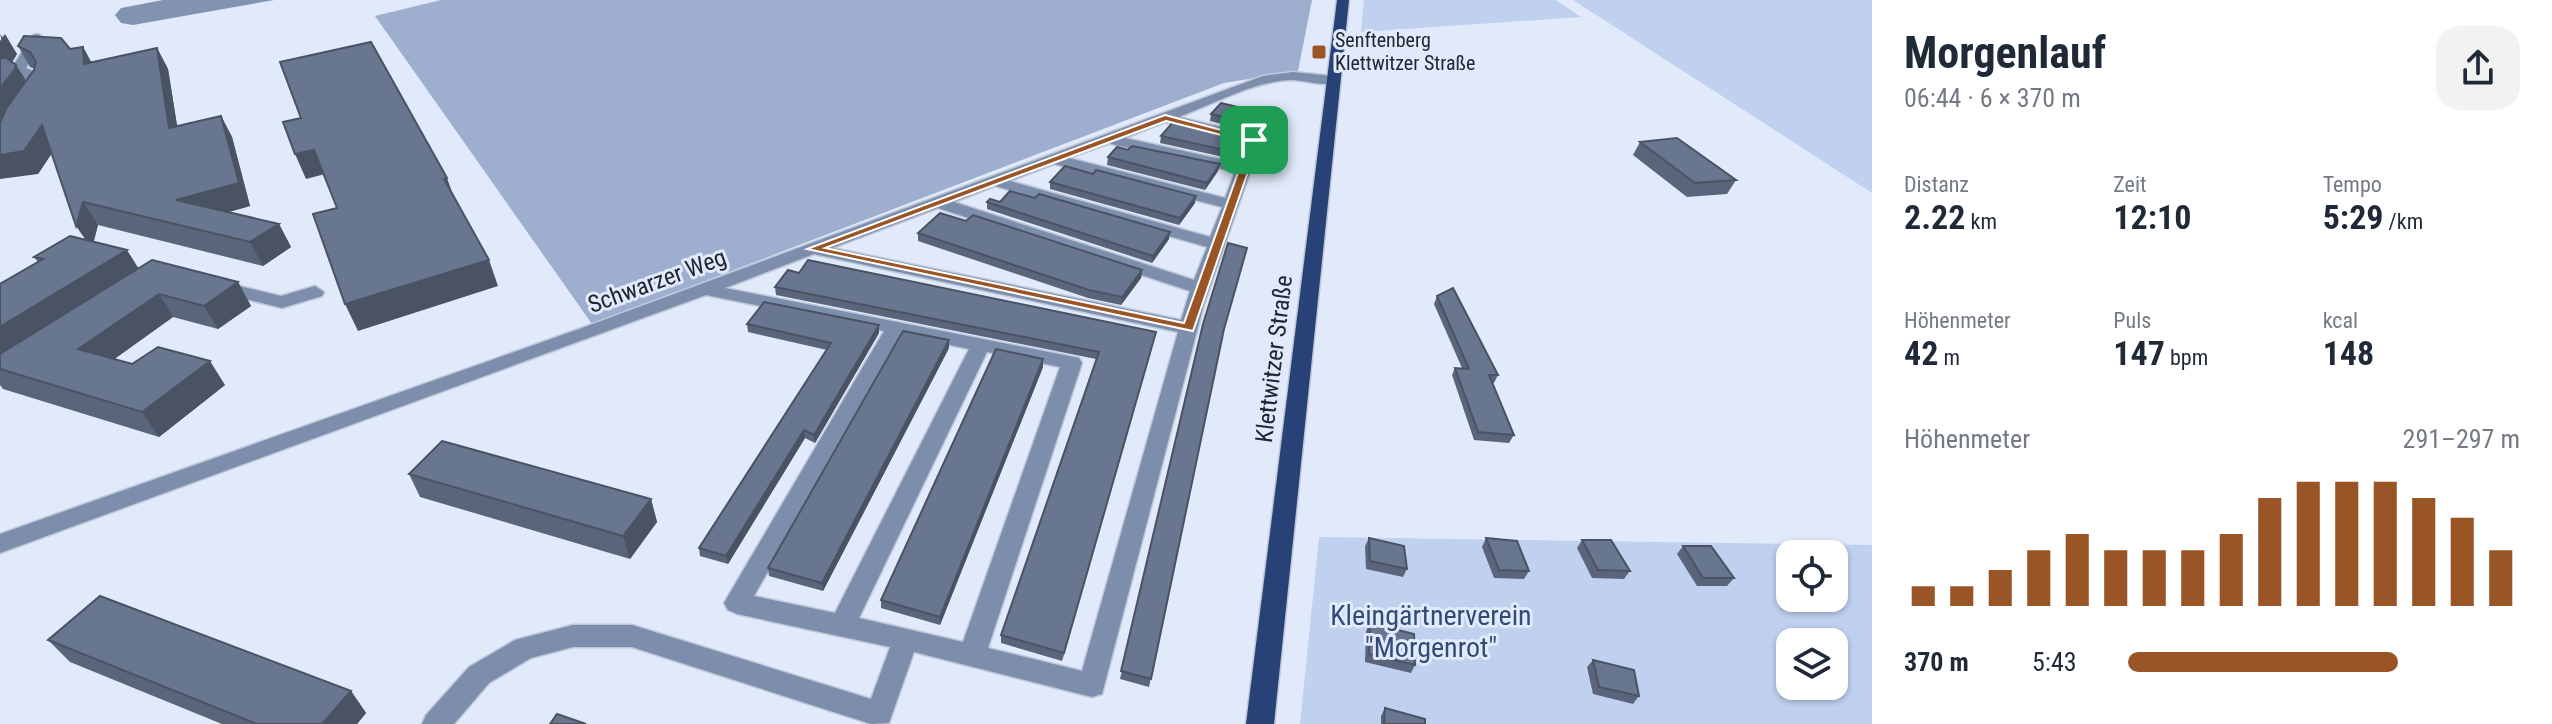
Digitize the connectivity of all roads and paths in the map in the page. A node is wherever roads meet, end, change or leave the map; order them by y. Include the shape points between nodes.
1 (1343, 0) edge
2 (38, 38) edge
3 (18, 69) junction
4 (0, 78) edge
5 (1333, 80) junction
6 (25, 106) edge
7 (1264, 112) dead end
8 (1165, 118) junction
9 (1110, 138) junction
10 (1254, 140) junction
11 (1053, 159) junction
12 (1243, 169) junction
13 (994, 181) junction
14 (938, 202) junction
15 (1231, 204) junction
16 (1216, 244) junction
17 (812, 249) junction
18 (207, 284) edge
19 (1200, 288) junction
20 (704, 289) junction
21 (315, 292) dead end
22 (896, 328) junction
23 (1189, 328) junction
24 (981, 345) junction
25 (0, 544) edge
26 (842, 626) junction
27 (906, 639) junction
28 (972, 655) junction
29 (436, 724) edge
30 (1260, 724) edge

1 - 5 main road, Klettwitzer Straße
2 - 3 street
3 - 4 street
3 - 6 street via 39,84
5 - 8 street, Schwarzer Weg via 1268,79
5 - 30 main road, Klettwitzer Straße
7 - 10 street
8 - 9 street, Schwarzer Weg
8 - 10 street
9 - 11 street, Schwarzer Weg
9 - 12 street
10 - 12 street
11 - 13 street, Schwarzer Weg
11 - 15 street
12 - 15 street
13 - 14 street, Schwarzer Weg
13 - 16 street
14 - 17 street, Schwarzer Weg
14 - 19 street
15 - 16 street
16 - 19 street
17 - 20 street, Schwarzer Weg
17 - 23 street
18 - 21 street via 282,302
19 - 23 street
20 - 22 street
20 - 25 street, Schwarzer Weg
22 - 24 street
22 - 26 street via 737,603
23 - 28 street via 1092,685
24 - 26 street
24 - 28 street via 1072,363
26 - 27 street
27 - 28 street
27 - 29 street via 879,714 632,636 573,636 524,648 479,675

